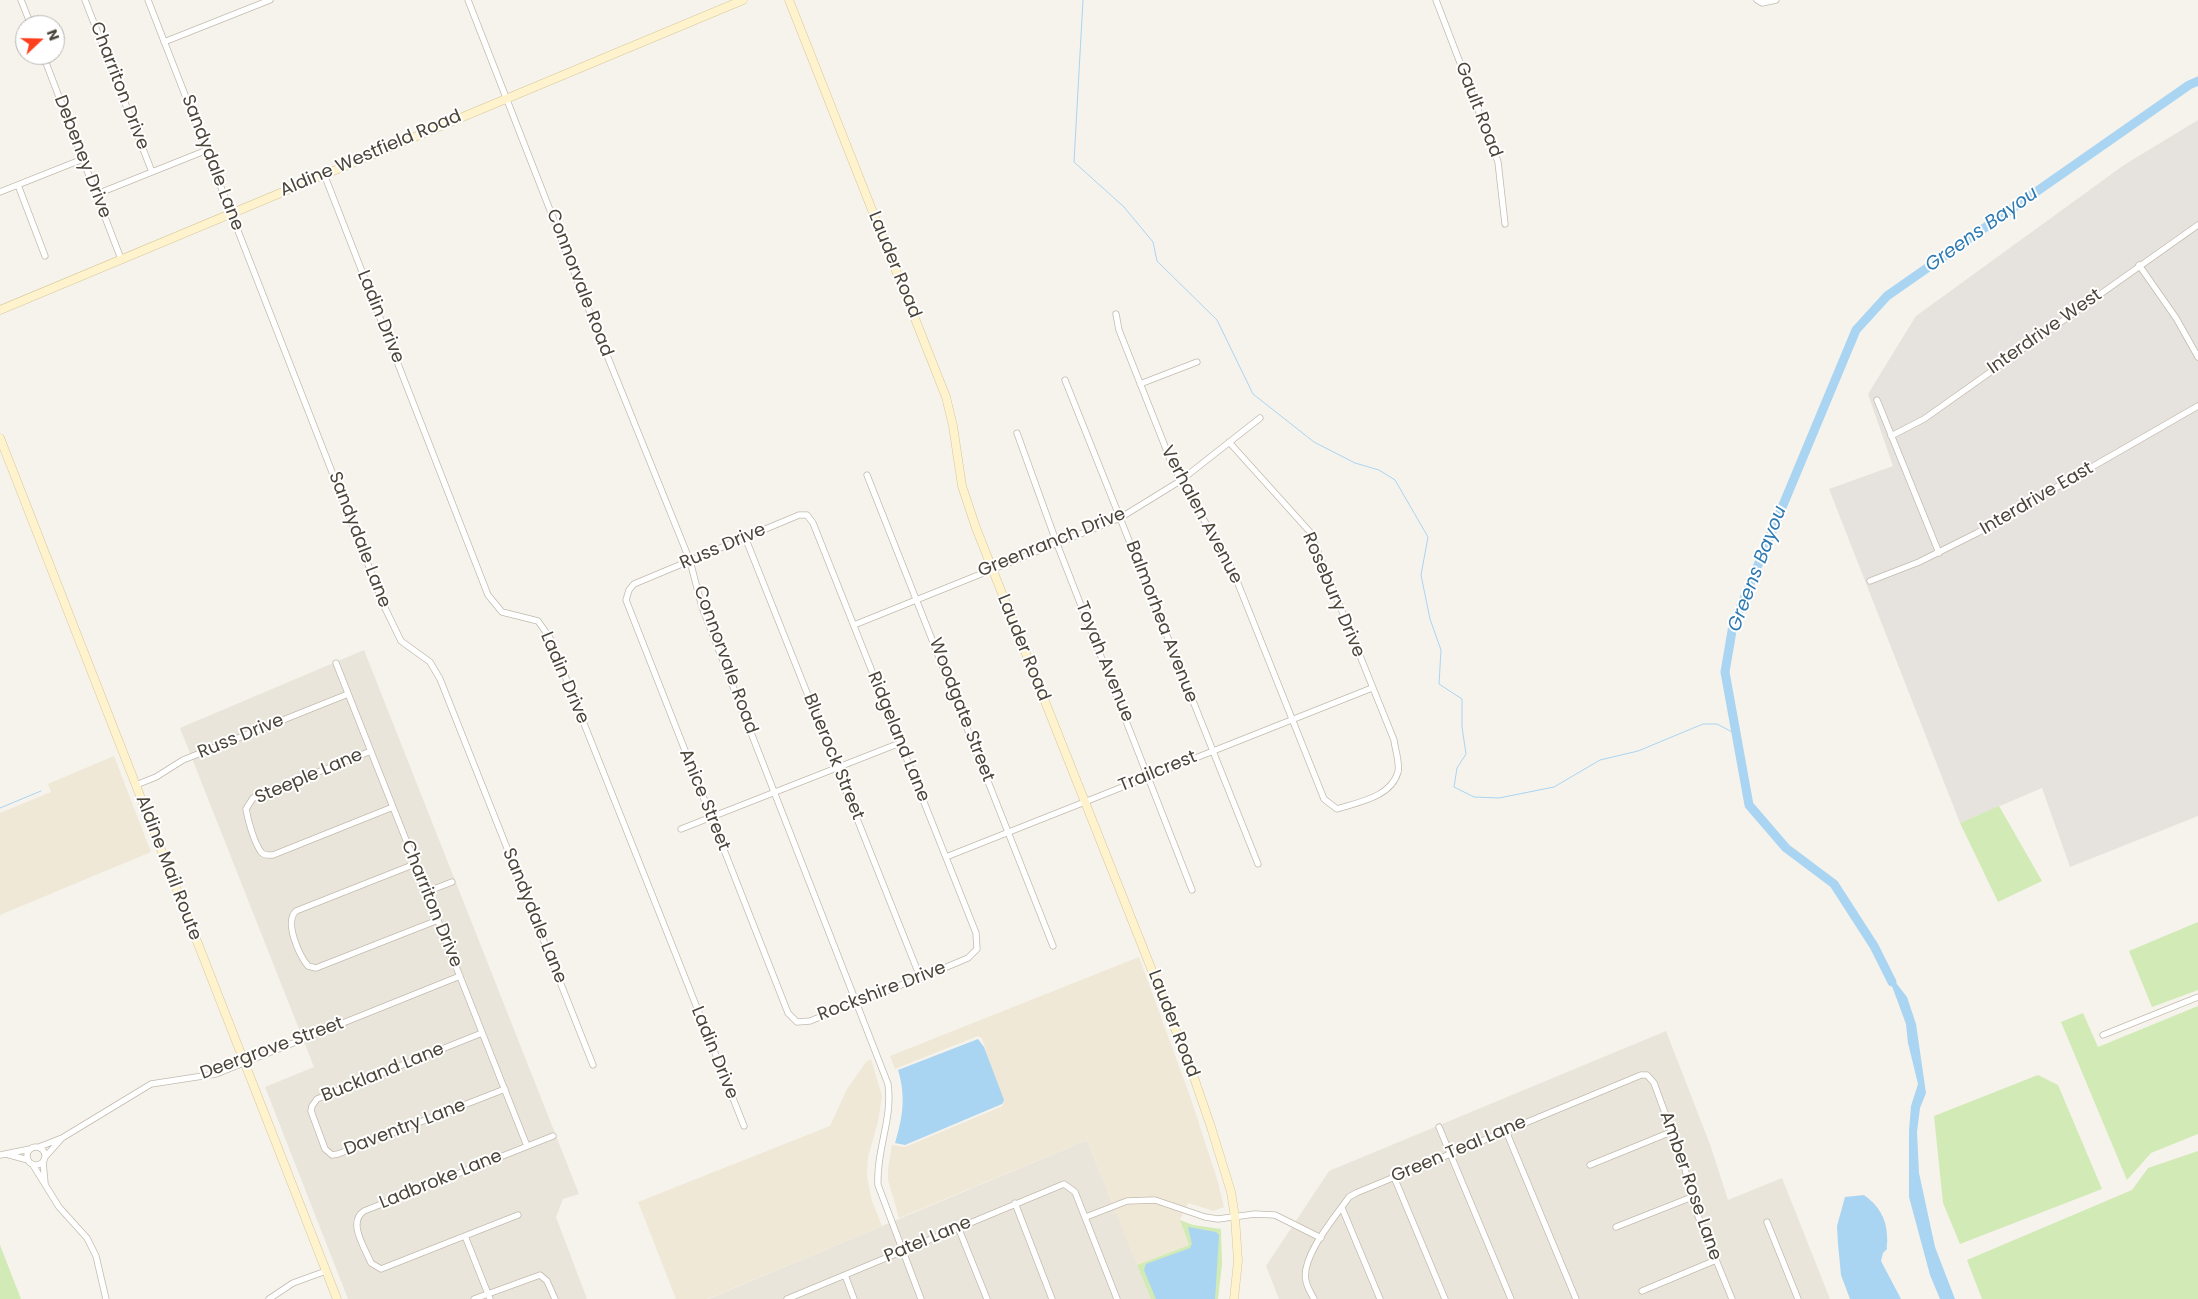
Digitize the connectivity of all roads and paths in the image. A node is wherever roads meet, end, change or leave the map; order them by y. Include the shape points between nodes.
1 (21, 0) edge
2 (85, 0) edge
3 (148, 0) edge
4 (270, 0) edge
5 (468, 0) edge
6 (743, 0) edge
7 (789, 0) edge
8 (1436, 0) edge
9 (1757, 0) edge
10 (1773, 1) edge
11 (27, 15) edge
12 (164, 42) junction
13 (47, 65) edge
14 (507, 97) junction
15 (207, 150) junction
16 (83, 159) junction
17 (152, 172) junction
18 (324, 174) junction
19 (18, 185) junction
20 (0, 192) edge
21 (97, 194) junction
22 (231, 213) junction
23 (1505, 224) dead end
24 (2198, 225) edge
25 (45, 256) dead end
26 (121, 259) junction
27 (2139, 265) junction
28 (0, 310) edge
29 (1116, 314) dead end
30 (2198, 357) edge
31 (1197, 362) dead end
32 (1065, 380) dead end
33 (1140, 384) junction
34 (1877, 400) dead end
35 (2198, 406) edge
36 (1260, 418) dead end
37 (1017, 433) dead end
38 (1892, 436) junction
39 (0, 438) edge
40 (1229, 442) junction
41 (867, 475) dead end
42 (1180, 481) junction
43 (807, 515) joint
44 (1120, 518) junction
45 (745, 537) junction
46 (1057, 544) junction
47 (1939, 553) junction
48 (690, 561) junction
49 (992, 568) junction
50 (1870, 580) dead end
51 (640, 582) joint
52 (917, 599) junction
53 (854, 625) junction
54 (336, 663) dead end
55 (1372, 688) junction
56 (348, 694) junction
57 (1291, 720) junction
58 (900, 743) junction
59 (371, 751) junction
60 (1211, 751) junction
61 (837, 767) junction
62 (1149, 775) junction
63 (136, 785) junction
64 (774, 792) junction
65 (1324, 799) joint
66 (1084, 801) junction
67 (393, 807) junction
68 (711, 818) junction
69 (681, 829) dead end
70 (1008, 832) junction
71 (946, 857) junction
72 (415, 864) junction
73 (1258, 864) dead end
74 (452, 882) dead end
75 (1192, 890) dead end
76 (426, 892) junction
77 (438, 920) junction
78 (1053, 946) dead end
79 (968, 958) joint
80 (460, 976) junction
81 (920, 977) junction
82 (2198, 997) edge
83 (857, 1002) junction
84 (795, 1020) joint
85 (482, 1033) junction
86 (2103, 1035) dead end
87 (244, 1062) junction
88 (593, 1065) dead end
89 (1647, 1075) joint
90 (505, 1089) junction
91 (744, 1126) dead end
92 (1439, 1127) dead end
93 (318, 1131) joint
94 (1506, 1131) junction
95 (1671, 1132) junction
96 (553, 1136) dead end
97 (62, 1138) junction
98 (527, 1146) junction
99 (38, 1147) junction
100 (30, 1149) junction
101 (1450, 1153) junction
102 (3, 1155) edge
103 (46, 1156) junction
104 (28, 1160) junction
105 (43, 1162) junction
106 (33, 1165) junction
107 (1590, 1165) dead end
108 (1394, 1177) junction
109 (45, 1183) junction
110 (1692, 1197) junction
111 (1015, 1204) junction
112 (1342, 1208) junction
113 (518, 1215) dead end
114 (1235, 1217) junction
115 (1086, 1218) junction
116 (1767, 1222) dead end
117 (958, 1227) junction
118 (1616, 1227) dead end
119 (465, 1236) junction
120 (1321, 1238) junction
121 (902, 1251) junction
122 (1716, 1260) junction
123 (326, 1271) junction
124 (844, 1275) junction
125 (1642, 1291) dead end
126 (489, 1296) edge
127 (106, 1299) edge
128 (269, 1299) edge
129 (337, 1299) edge
130 (474, 1299) edge
131 (555, 1299) edge
132 (788, 1299) edge
133 (854, 1299) edge
134 (921, 1299) edge
135 (987, 1299) edge
136 (1052, 1299) edge
137 (1117, 1299) edge
138 (1234, 1299) edge
139 (1314, 1299) edge
140 (1380, 1299) edge
141 (1445, 1299) edge
142 (1511, 1299) edge
143 (1576, 1299) edge
144 (1732, 1299) edge
145 (1798, 1299) edge

1 - 11 street
2 - 17 street, Charriton Drive
3 - 12 street, Sandydale Lane
4 - 12 street
5 - 14 street, Connorvale Road
6 - 14 main road, Aldine Westfield Road
7 - 49 main road, Lauder Road via 946,398 962,486
8 - 23 street, Gault Road via 1498,162
9 - 10 street via 1762,3
12 - 15 street, Sandydale Lane
13 - 16 street, Debeney Drive
14 - 18 main road, Aldine Westfield Road
14 - 48 street, Connorvale Road
15 - 17 street
15 - 22 street, Sandydale Lane
16 - 19 street
16 - 21 street, Debeney Drive
17 - 21 street
18 - 22 main road, Aldine Westfield Road
18 - 91 street, Ladin Drive via 488,595 502,612 538,621 550,638
19 - 20 street
19 - 25 street
21 - 26 street, Debeney Drive
22 - 26 main road, Aldine Westfield Road
22 - 88 street, Sandydale Lane via 386,608 401,642 430,662 440,678
24 - 27 street, Interdrive West
26 - 28 main road, Aldine Westfield Road
27 - 30 street via 2176,318
27 - 38 street, Interdrive West via 1924,419
29 - 33 street, Verhalen Avenue
31 - 33 street
32 - 44 street, Balmorhea Avenue
33 - 42 street, Verhalen Avenue
34 - 38 street
35 - 47 street, Interdrive East
36 - 40 street, Greenranch Drive
37 - 46 street, Toyah Avenue
38 - 47 street
39 - 63 main road, Aldine Mail Route
40 - 42 street, Greenranch Drive
40 - 55 street, Rosebury Drive via 1310,532
41 - 52 street, Woodgate Street
42 - 44 street, Greenranch Drive
42 - 57 street, Verhalen Avenue via 1233,571
43 - 45 street, Russ Drive via 799,515
43 - 53 street, Ridgeland Lane via 814,523
44 - 46 street, Greenranch Drive
44 - 60 street, Balmorhea Avenue
45 - 48 street, Russ Drive
45 - 61 street, Bluerock Street
46 - 49 street, Greenranch Drive
46 - 62 street, Toyah Avenue
47 - 50 street, Interdrive East
48 - 51 street, Russ Drive
48 - 64 street, Connorvale Road via 702,607
49 - 52 street, Greenranch Drive
49 - 66 main road, Lauder Road
51 - 68 street, Anice Street via 629,590 626,600
52 - 53 street, Greenranch Drive
52 - 70 street, Woodgate Street
53 - 58 street, Ridgeland Lane
54 - 56 street, Charriton Drive
55 - 57 street, Trailcrest
55 - 65 street, Rosebury Drive via 1394,740 1398,771 1388,789 1373,797 1337,809
56 - 59 street, Charriton Drive
56 - 63 street, Russ Drive via 183,760
57 - 60 street, Trailcrest
57 - 65 street, Verhalen Avenue
58 - 61 street
58 - 71 street, Ridgeland Lane
59 - 67 street, Charriton Drive
59 - 67 street, Steeple Lane via 253,798 246,809 261,852 273,855
60 - 62 street, Trailcrest
60 - 73 street, Balmorhea Avenue
61 - 64 street
61 - 81 street, Bluerock Street
62 - 66 street, Trailcrest
62 - 75 street, Toyah Avenue
63 - 87 main road, Aldine Mail Route
64 - 68 street
64 - 83 street, Connorvale Road
66 - 70 street, Trailcrest
66 - 114 main road, Lauder Road via 1190,1066 1225,1171
67 - 72 street, Charriton Drive
68 - 69 street
68 - 84 street, Anice Street via 788,1013
70 - 71 street, Trailcrest
70 - 78 street, Woodgate Street
71 - 79 street, Ridgeland Lane via 976,933 977,949
72 - 76 street, Charriton Drive
72 - 77 street via 296,911 290,923 298,946 308,966 316,968
74 - 76 street
76 - 77 street, Charriton Drive
77 - 80 street, Charriton Drive
79 - 81 street, Rockshire Drive
80 - 85 street, Charriton Drive
80 - 87 street, Deergrove Street
81 - 83 street, Rockshire Drive
82 - 86 street
83 - 84 street, Rockshire Drive via 810,1021
83 - 121 street, Connorvale Road via 888,1084 889,1117 877,1168 878,1185
85 - 90 street, Charriton Drive
85 - 93 street, Buckland Lane via 317,1100 311,1111
87 - 97 street, Deergrove Street via 216,1074 152,1084
87 - 123 main road, Aldine Mail Route
89 - 94 street, Green Teal Lane via 1636,1076
89 - 95 street, Amber Rose Lane via 1654,1083
90 - 93 street, Daventry Lane via 338,1154 327,1152
90 - 98 street, Charriton Drive
92 - 101 street
94 - 101 street, Green Teal Lane
94 - 143 street
95 - 107 street
95 - 110 street, Amber Rose Lane
96 - 98 street, Ladbroke Lane
97 - 99 street, Deergrove Street
97 - 103 street, Deergrove Street
98 - 119 street, Ladbroke Lane via 364,1211 356,1220 371,1263 381,1269
99 - 100 street
99 - 103 street
100 - 102 street
100 - 104 street
101 - 108 street, Green Teal Lane
101 - 142 street
102 - 104 street
103 - 105 street
104 - 106 street
105 - 106 street
105 - 109 street
106 - 109 street
108 - 112 street, Green Teal Lane via 1356,1193
108 - 141 street
109 - 127 street via 59,1207 87,1238 96,1256
110 - 118 street
110 - 122 street, Amber Rose Lane
111 - 115 street, Patel Lane via 1060,1184 1075,1192
111 - 117 street, Patel Lane
111 - 136 street
112 - 120 street, Green Teal Lane
112 - 140 street
113 - 119 street
114 - 115 street via 1205,1217 1170,1203 1146,1199 1127,1201
114 - 120 street via 1275,1215
114 - 138 main road, Lauder Road via 1238,1260
115 - 137 street
116 - 145 street
117 - 121 street, Patel Lane
117 - 135 street
119 - 126 street
120 - 139 street, Green Teal Lane via 1306,1268 1306,1281
121 - 124 street, Patel Lane
121 - 134 street, Connorvale Road
122 - 125 street
122 - 144 street, Amber Rose Lane
123 - 128 street via 293,1282
123 - 129 main road, Aldine Mail Route
124 - 132 street, Patel Lane
124 - 133 street
126 - 130 street
126 - 131 street via 535,1275 543,1277

